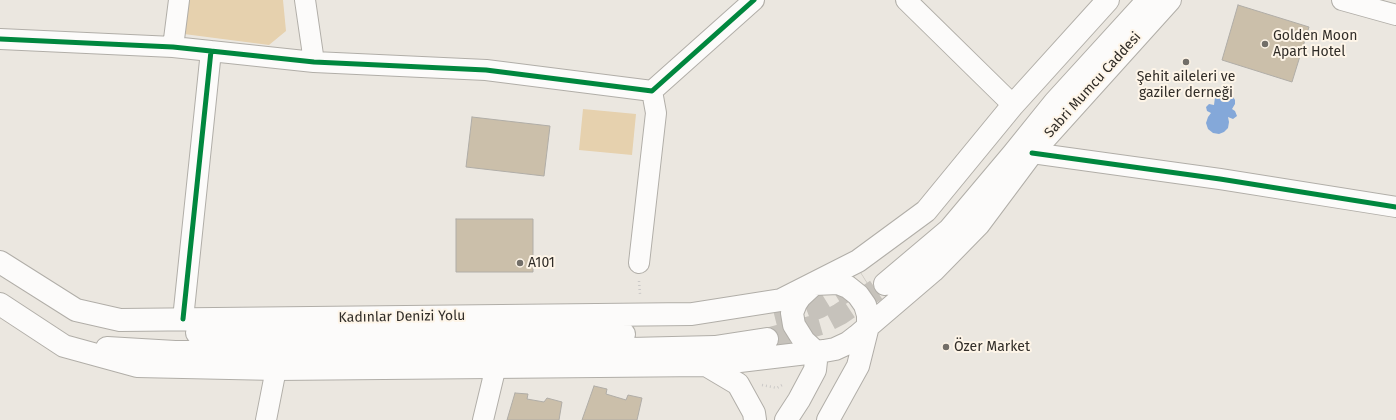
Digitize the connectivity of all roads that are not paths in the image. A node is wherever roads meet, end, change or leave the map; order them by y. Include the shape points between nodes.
1 (179, 0) edge
2 (306, 0) edge
3 (754, 0) edge
4 (906, 0) edge
5 (1108, 0) edge
6 (1131, 0) edge
7 (1148, 0) edge
8 (1170, 0) edge
9 (1342, 0) edge
10 (1396, 15) edge
11 (0, 39) edge
12 (173, 47) junction
13 (211, 51) junction
14 (314, 62) junction
15 (652, 91) junction
16 (1013, 105) junction
17 (1032, 153) junction
18 (1396, 206) edge
19 (0, 262) edge
20 (638, 263) dead end
21 (814, 284) junction
22 (0, 304) edge
23 (76, 310) junction
24 (183, 319) junction
25 (868, 326) junction
26 (64, 346) junction
27 (816, 352) junction
28 (706, 365) junction
29 (496, 366) junction
30 (276, 369) junction
31 (266, 420) edge
32 (483, 420) edge
33 (755, 420) edge
34 (786, 420) edge
35 (828, 420) edge

1 - 12 street
2 - 14 street
3 - 15 street
4 - 16 street
5 - 16 main road
6 - 7 main road via 1015,128 956,202 880,278 948,230 1055,102
8 - 17 main road, Sabri Mumcu Caddesi
9 - 10 street
11 - 12 street
12 - 13 street
13 - 14 street
13 - 24 street
14 - 15 street via 486,70
15 - 20 street via 656,113
16 - 21 main road via 926,211 858,261
17 - 18 street
17 - 25 main road, Sabri Mumcu Caddesi via 979,224 933,271
19 - 23 main road, Kadınlar Denizi Yolu
21 - 24 main road, Kadınlar Denizi Yolu via 781,300 692,314
21 - 25 main road via 838,283 848,286 865,305
21 - 27 main road via 800,297 792,313 798,333
22 - 26 main road
23 - 24 main road, Kadınlar Denizi Yolu via 120,320
23 - 26 main road via 120,329 231,334 507,331 681,335 764,332 715,347 175,352
25 - 27 main road, Sabri Mumcu Caddesi via 848,343 835,349
25 - 35 main road via 858,366
26 - 30 main road via 137,366
27 - 28 main road
27 - 34 main road via 815,370
28 - 29 main road
28 - 33 main road via 738,384
29 - 30 main road
29 - 32 street
30 - 31 street

